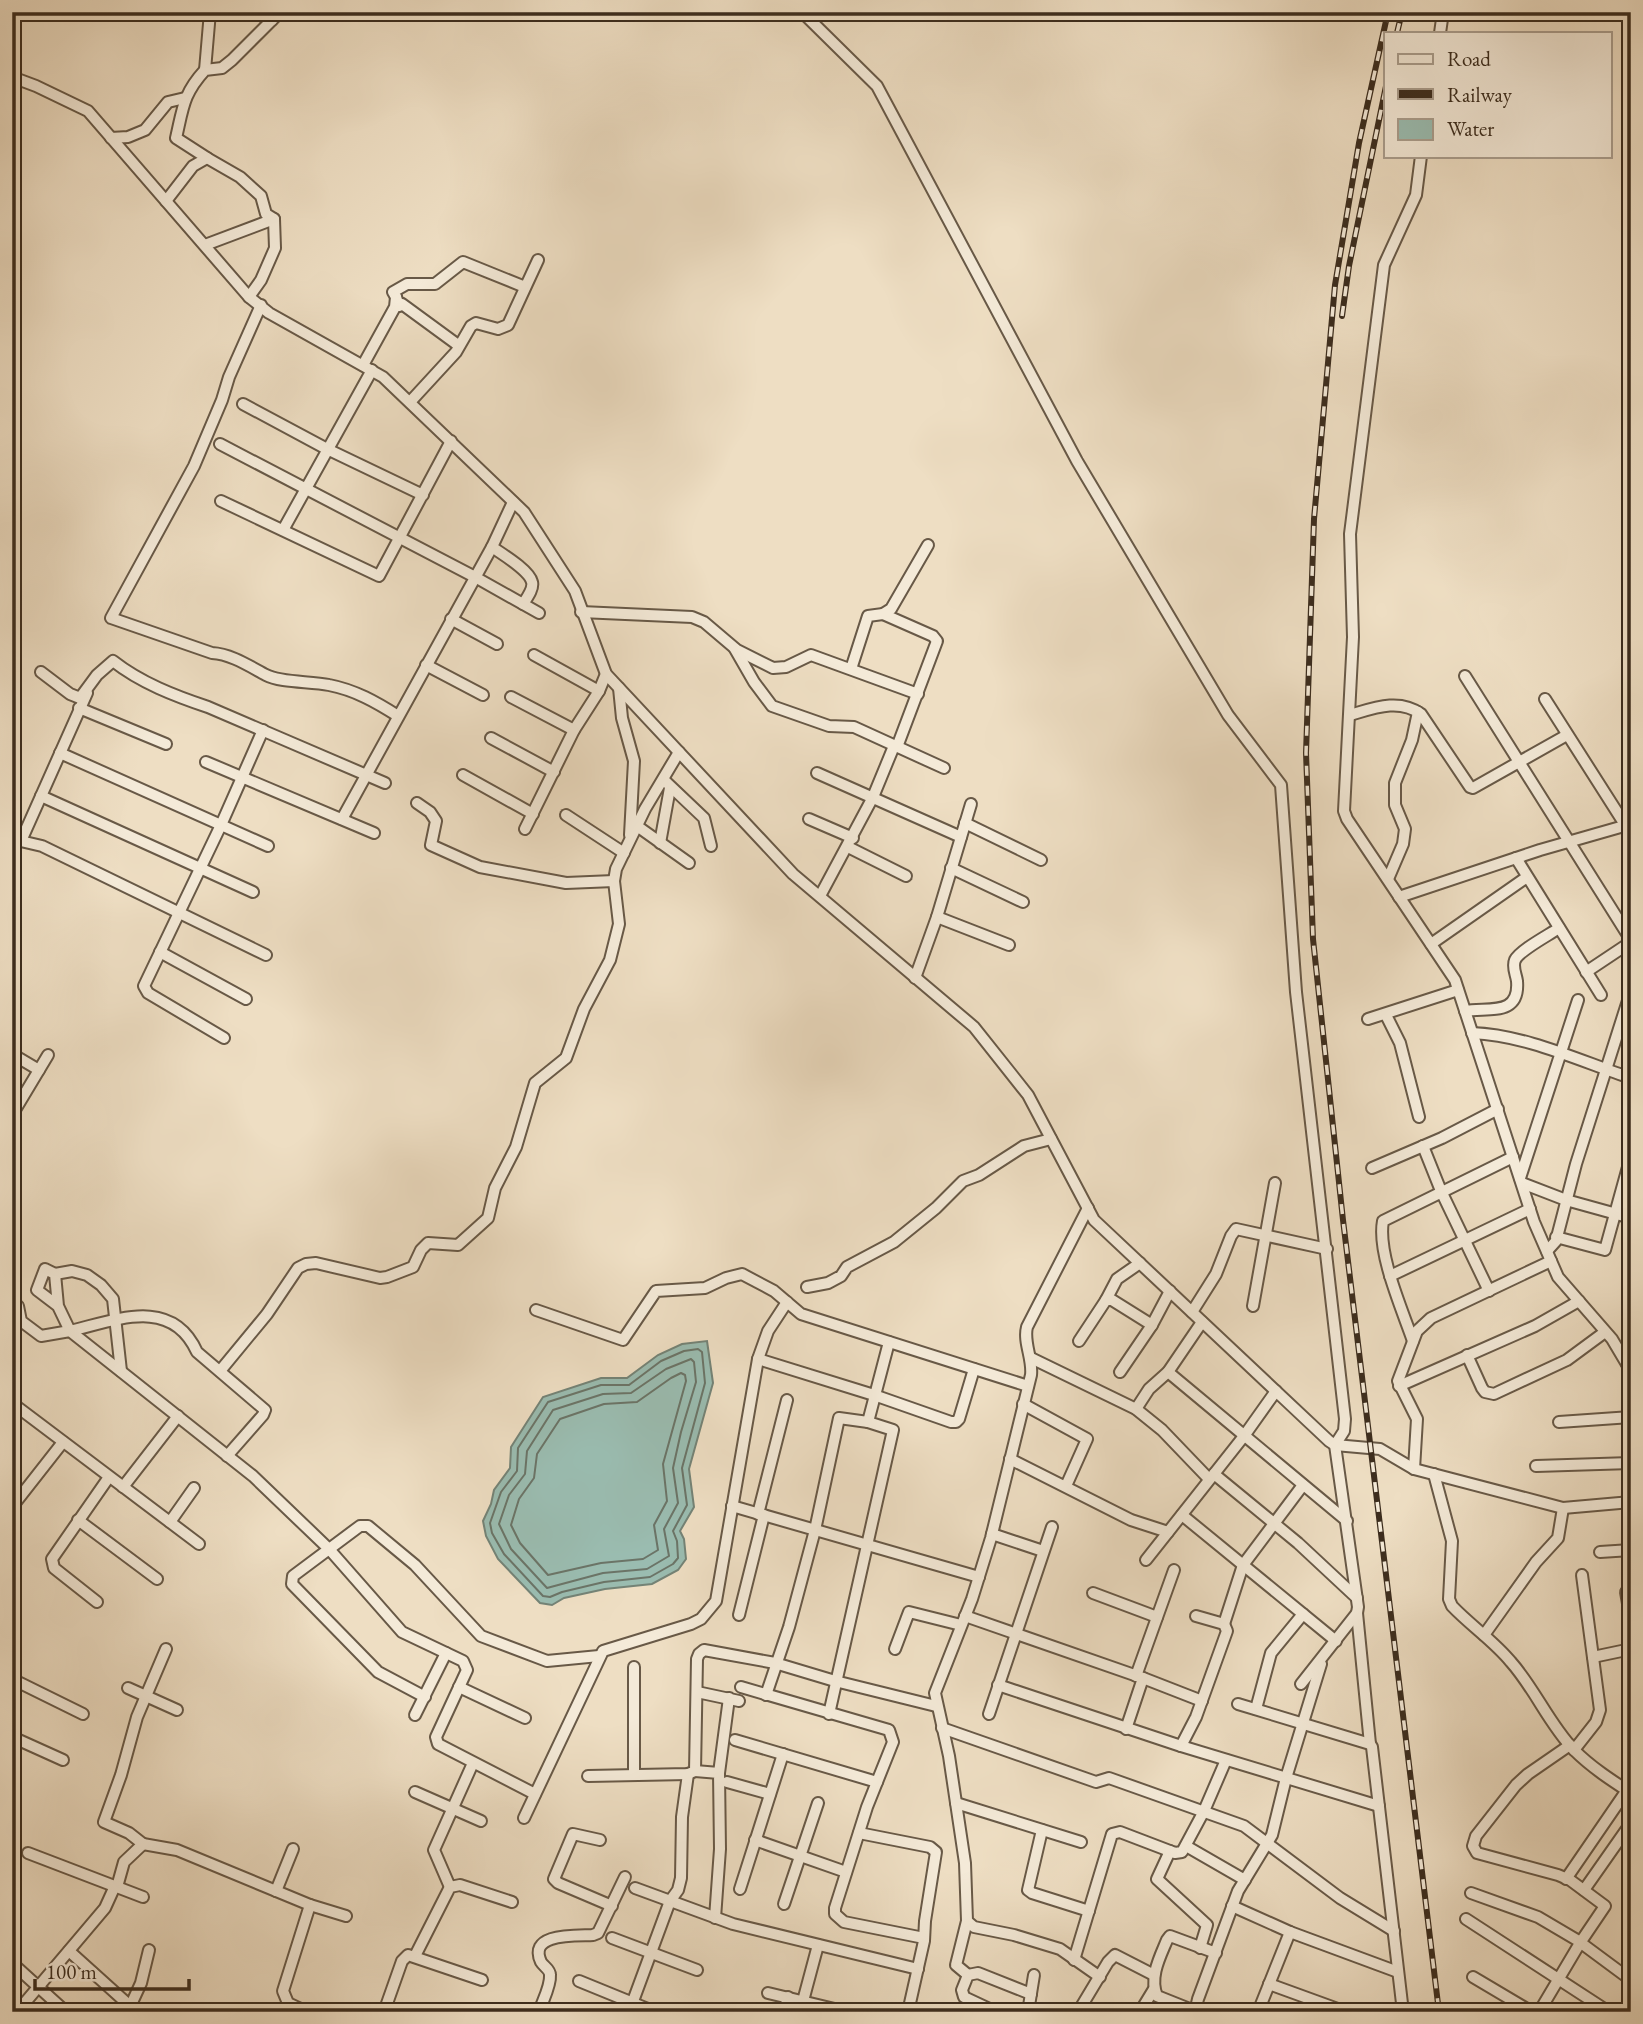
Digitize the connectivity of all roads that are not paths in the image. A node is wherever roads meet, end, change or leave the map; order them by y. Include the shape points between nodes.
1 (210, 12) edge
2 (253, 12) edge
3 (802, 12) edge
4 (1443, 12) edge
5 (276, 16) edge
6 (1440, 32) edge
7 (205, 70) junction
8 (12, 77) edge
9 (185, 98) junction
10 (111, 138) junction
11 (207, 158) junction
12 (1421, 158) edge
13 (166, 201) junction
14 (274, 219) junction
15 (205, 245) junction
16 (538, 260) dead end
17 (524, 287) junction
18 (248, 297) junction
19 (396, 297) junction
20 (261, 305) junction
21 (458, 345) junction
22 (367, 368) junction
23 (410, 402) junction
24 (243, 404) dead end
25 (451, 441) junction
26 (220, 444) dead end
27 (327, 449) junction
28 (306, 489) junction
29 (423, 495) junction
30 (221, 501) dead end
31 (513, 502) junction
32 (283, 530) junction
33 (399, 538) junction
34 (928, 545) dead end
35 (492, 547) junction
36 (475, 577) junction
37 (523, 604) junction
38 (581, 612) junction
39 (538, 613) dead end
40 (883, 614) junction
41 (452, 619) junction
42 (497, 644) dead end
43 (734, 648) junction
44 (534, 655) dead end
45 (426, 665) junction
46 (851, 669) junction
47 (41, 672) dead end
48 (606, 674) junction
49 (97, 675) junction
50 (1465, 676) dead end
51 (619, 688) junction
52 (599, 691) junction
53 (918, 694) junction
54 (483, 695) dead end
55 (510, 697) dead end
56 (1545, 699) dead end
57 (79, 708) junction
58 (1418, 712) junction
59 (1350, 715) junction
60 (398, 716) junction
61 (263, 730) junction
62 (574, 730) junction
63 (1567, 735) junction
64 (491, 738) dead end
65 (166, 744) dead end
66 (896, 746) junction
67 (679, 752) junction
68 (60, 753) junction
69 (206, 762) dead end
70 (1520, 763) junction
71 (944, 768) dead end
72 (554, 772) junction
73 (817, 773) dead end
74 (365, 775) junction
75 (463, 775) dead end
76 (241, 778) junction
77 (385, 783) dead end
78 (667, 784) junction
79 (41, 796) junction
80 (873, 797) junction
81 (417, 803) dead end
82 (971, 804) dead end
83 (533, 814) junction
84 (566, 815) dead end
85 (342, 819) junction
86 (809, 819) dead end
87 (965, 823) junction
88 (221, 825) junction
89 (637, 826) junction
90 (1629, 828) edge
91 (525, 829) dead end
92 (374, 833) dead end
93 (961, 837) junction
94 (17, 840) edge
95 (629, 841) junction
96 (850, 842) junction
97 (660, 843) junction
98 (1571, 843) junction
99 (268, 846) dead end
100 (711, 846) dead end
101 (624, 853) junction
102 (1516, 858) junction
103 (1041, 860) dead end
104 (689, 863) dead end
105 (200, 868) junction
106 (951, 868) junction
107 (906, 876) dead end
108 (1527, 877) junction
109 (1388, 880) junction
110 (614, 881) junction
111 (253, 892) dead end
112 (820, 896) junction
113 (1399, 897) junction
114 (1023, 902) dead end
115 (179, 913) junction
116 (937, 916) junction
117 (1559, 928) junction
118 (1631, 941) edge
119 (1431, 944) junction
120 (1009, 945) dead end
121 (160, 951) junction
122 (266, 955) dead end
123 (1586, 972) junction
124 (915, 978) junction
125 (1458, 989) junction
126 (1631, 991) edge
127 (1601, 995) dead end
128 (246, 999) dead end
129 (1578, 1000) dead end
130 (1465, 1011) junction
131 (1386, 1015) junction
132 (1368, 1019) dead end
133 (1472, 1032) junction
134 (223, 1038) dead end
135 (12, 1054) edge
136 (1560, 1054) junction
137 (48, 1055) dead end
138 (39, 1070) junction
139 (1605, 1070) junction
140 (1631, 1078) edge
141 (1498, 1109) junction
142 (12, 1115) edge
143 (1419, 1117) dead end
144 (1051, 1139) junction
145 (1423, 1146) junction
146 (1631, 1156) edge
147 (1513, 1157) junction
148 (1372, 1168) dead end
149 (1521, 1181) junction
150 (1275, 1184) dead end
151 (1441, 1191) junction
152 (1566, 1200) junction
153 (1088, 1208) junction
154 (1530, 1209) junction
155 (1615, 1213) junction
156 (1631, 1218) edge
157 (1267, 1237) junction
158 (1556, 1237) junction
159 (1465, 1240) junction
160 (1326, 1249) junction
161 (1549, 1256) junction
162 (1140, 1263) junction
163 (55, 1274) junction
164 (1390, 1276) junction
165 (807, 1287) dead end
166 (1170, 1291) junction
167 (1489, 1291) junction
168 (1105, 1300) junction
169 (1579, 1301) junction
170 (12, 1302) edge
171 (787, 1302) junction
172 (58, 1306) junction
173 (1252, 1306) dead end
174 (537, 1310) dead end
175 (1192, 1312) junction
176 (115, 1321) junction
177 (1202, 1322) junction
178 (1152, 1325) junction
179 (70, 1331) junction
180 (1605, 1332) junction
181 (1079, 1341) dead end
182 (1413, 1341) junction
183 (890, 1342) junction
184 (1631, 1347) edge
185 (1467, 1355) junction
186 (1031, 1358) junction
187 (758, 1359) junction
188 (1629, 1367) edge
189 (974, 1369) junction
190 (121, 1371) junction
191 (220, 1371) junction
192 (1120, 1372) dead end
193 (1168, 1372) junction
194 (1028, 1386) junction
195 (1399, 1386) junction
196 (1276, 1391) junction
197 (874, 1395) junction
198 (788, 1400) dead end
199 (12, 1403) edge
200 (1023, 1404) junction
201 (1136, 1409) junction
202 (178, 1416) junction
203 (1631, 1417) edge
204 (868, 1422) junction
205 (1559, 1422) dead end
206 (1244, 1436) junction
207 (63, 1441) junction
208 (1335, 1445) junction
209 (227, 1456) junction
210 (1010, 1459) junction
211 (1631, 1463) edge
212 (1536, 1466) dead end
213 (1414, 1469) junction
214 (1434, 1474) junction
215 (109, 1477) junction
216 (1212, 1477) junction
217 (1303, 1485) junction
218 (1066, 1486) junction
219 (123, 1487) junction
220 (194, 1489) dead end
221 (1631, 1502) edge
222 (732, 1506) junction
223 (12, 1507) edge
224 (1563, 1508) junction
225 (761, 1514) junction
226 (1182, 1515) junction
227 (78, 1520) junction
228 (1347, 1521) junction
229 (170, 1522) junction
230 (1275, 1524) junction
231 (1052, 1527) dead end
232 (815, 1530) junction
233 (1168, 1532) junction
234 (992, 1534) junction
235 (199, 1544) dead end
236 (866, 1544) junction
237 (329, 1549) junction
238 (1631, 1550) edge
239 (1043, 1551) junction
240 (1600, 1552) dead end
241 (1146, 1560) dead end
242 (1243, 1564) junction
243 (1174, 1570) dead end
244 (1582, 1575) dead end
245 (979, 1577) junction
246 (157, 1579) dead end
247 (1626, 1592) dead end
248 (1093, 1593) dead end
249 (1357, 1598) junction
250 (97, 1602) dead end
251 (1357, 1613) junction
252 (1303, 1614) junction
253 (739, 1615) dead end
254 (1196, 1616) dead end
255 (1157, 1617) junction
256 (963, 1621) junction
257 (1631, 1621) edge
258 (1224, 1624) junction
259 (1015, 1632) junction
260 (1484, 1635) junction
261 (1336, 1641) junction
262 (166, 1648) dead end
263 (895, 1649) dead end
264 (1631, 1649) edge
265 (446, 1653) junction
266 (599, 1656) junction
267 (1323, 1657) junction
268 (1593, 1657) junction
269 (775, 1663) junction
270 (634, 1667) dead end
271 (1140, 1677) junction
272 (12, 1679) edge
273 (835, 1681) junction
274 (1301, 1684) dead end
275 (998, 1685) junction
276 (459, 1687) junction
277 (741, 1687) dead end
278 (128, 1688) dead end
279 (697, 1692) junction
280 (145, 1695) junction
281 (766, 1695) junction
282 (425, 1696) junction
283 (1202, 1701) junction
284 (1238, 1704) dead end
285 (936, 1706) junction
286 (1256, 1709) junction
287 (177, 1710) dead end
288 (83, 1714) dead end
289 (829, 1714) junction
290 (989, 1714) dead end
291 (415, 1715) dead end
292 (525, 1718) dead end
293 (1303, 1723) junction
294 (942, 1728) junction
295 (1126, 1729) junction
296 (13, 1739) edge
297 (734, 1740) dead end
298 (1370, 1744) junction
299 (1181, 1746) junction
300 (1572, 1748) junction
301 (783, 1754) junction
302 (63, 1760) dead end
303 (1226, 1760) junction
304 (473, 1763) junction
305 (691, 1773) junction
306 (634, 1775) junction
307 (588, 1776) dead end
308 (723, 1778) junction
309 (1286, 1778) junction
310 (877, 1782) junction
311 (1629, 1791) edge
312 (415, 1792) dead end
313 (535, 1794) junction
314 (770, 1794) junction
315 (956, 1803) junction
316 (818, 1804) dead end
317 (1380, 1806) junction
318 (453, 1809) junction
319 (1204, 1811) junction
320 (524, 1818) dead end
321 (481, 1821) dead end
322 (1631, 1823) edge
323 (1042, 1830) junction
324 (859, 1833) junction
325 (600, 1840) dead end
326 (755, 1840) junction
327 (1081, 1842) dead end
328 (1266, 1843) junction
329 (142, 1844) junction
330 (1186, 1846) junction
331 (293, 1849) dead end
332 (1170, 1851) junction
333 (28, 1853) dead end
334 (801, 1857) junction
335 (846, 1872) junction
336 (625, 1877) dead end
337 (1566, 1879) junction
338 (1245, 1880) junction
339 (450, 1886) junction
340 (116, 1887) junction
341 (635, 1888) dead end
342 (740, 1889) dead end
343 (1584, 1890) junction
344 (276, 1891) junction
345 (1471, 1893) dead end
346 (143, 1897) dead end
347 (670, 1901) junction
348 (512, 1902) dead end
349 (784, 1904) dead end
350 (310, 1905) junction
351 (612, 1906) junction
352 (1232, 1906) junction
353 (1089, 1910) junction
354 (346, 1916) dead end
355 (715, 1918) junction
356 (1466, 1919) dead end
357 (967, 1921) junction
358 (1394, 1931) junction
359 (1290, 1932) junction
360 (612, 1938) dead end
361 (924, 1938) junction
362 (1580, 1943) junction
363 (818, 1945) junction
364 (1200, 1948) junction
365 (149, 1950) dead end
366 (69, 1951) junction
367 (652, 1952) junction
368 (1216, 1953) junction
369 (415, 1956) junction
370 (1074, 1960) junction
371 (12, 1963) edge
372 (918, 1969) junction
373 (697, 1970) dead end
374 (1398, 1972) junction
375 (968, 1975) junction
376 (1034, 1975) dead end
377 (1154, 1975) junction
378 (1100, 1977) junction
379 (1473, 1977) dead end
380 (1559, 1978) junction
381 (482, 1980) dead end
382 (1631, 1980) edge
383 (579, 1981) dead end
384 (1269, 1984) junction
385 (38, 1987) junction
386 (1154, 1989) junction
387 (768, 1993) dead end
388 (1031, 1994) junction
389 (788, 1997) junction
390 (803, 2001) junction
391 (630, 2007) edge
392 (129, 2009) edge
393 (17, 2012) edge
394 (65, 2012) edge
395 (307, 2012) edge
396 (384, 2012) edge
397 (538, 2012) edge
398 (655, 2012) edge
399 (784, 2012) edge
400 (847, 2012) edge
401 (908, 2012) edge
402 (996, 2012) edge
403 (1028, 2012) edge
404 (1078, 2012) edge
405 (1140, 2012) edge
406 (1196, 2012) edge
407 (1258, 2012) edge
408 (1346, 2012) edge
409 (1403, 2012) edge
410 (1532, 2012) edge
411 (1539, 2012) edge
412 (1609, 2012) edge

1 - 7 street
2 - 5 street
3 - 160 street via 877,86 1077,461 1228,715 1281,785 1296,992
4 - 6 street
5 - 7 street via 222,68
7 - 9 street
8 - 10 street via 88,111
9 - 10 street via 167,102 145,130
9 - 11 street via 176,138
10 - 13 street
11 - 13 street via 194,166
11 - 14 street via 255,190 266,214
12 - 59 street via 1416,194 1384,265 1350,534
13 - 15 street
14 - 15 street
14 - 18 street via 275,248
15 - 18 street
16 - 17 street
17 - 19 street via 463,262 435,284 407,284 393,292
17 - 21 street via 505,327 477,323
18 - 20 street
19 - 21 street via 399,306
19 - 22 street
20 - 22 street
20 - 60 street via 194,466 111,618 212,653 224,653 266,675 352,691
21 - 23 street
22 - 23 street
22 - 27 street
23 - 25 street
24 - 27 street
25 - 29 street
25 - 31 street
26 - 28 street
27 - 28 street
27 - 29 street
28 - 32 street
28 - 33 street
29 - 33 street
30 - 32 street
31 - 35 street
31 - 38 street via 575,591
32 - 33 street via 375,576 384,570
33 - 36 street
34 - 40 street via 891,609
35 - 36 street
35 - 37 street via 531,580
36 - 37 street
36 - 41 street
37 - 39 street
38 - 43 street via 692,617
38 - 48 street
40 - 46 street via 867,618
40 - 53 street via 937,641
41 - 42 street
41 - 45 street
43 - 46 street via 773,668 811,655
43 - 66 street via 772,706 829,726 854,727
44 - 52 street
45 - 54 street
45 - 60 street
46 - 53 street
47 - 49 street via 80,698
48 - 51 street
48 - 52 street
49 - 57 street
49 - 61 street via 113,662 132,676
50 - 70 street
51 - 67 street
51 - 95 street via 635,761
52 - 62 street
53 - 66 street
55 - 62 street
56 - 63 street
57 - 65 street
57 - 68 street
58 - 59 street via 1393,705
58 - 70 street via 1470,787
58 - 109 street via 1395,783 1404,844
59 - 109 street via 1344,811
60 - 74 street
61 - 74 street
61 - 76 street
62 - 72 street
63 - 70 street
63 - 90 street
64 - 72 street
66 - 71 street
66 - 80 street
67 - 78 street
67 - 112 street via 793,874
68 - 79 street
68 - 88 street
69 - 76 street
70 - 98 street
72 - 83 street
73 - 80 street
74 - 77 street
74 - 85 street
75 - 83 street
76 - 85 street
76 - 88 street
78 - 89 street
78 - 97 street
78 - 100 street via 704,818
79 - 94 street
79 - 105 street
80 - 93 street
80 - 96 street
81 - 110 street via 436,821 431,845 470,864 560,883
82 - 87 street
83 - 91 street
84 - 101 street
85 - 92 street
86 - 96 street
87 - 93 street
87 - 103 street
88 - 99 street
88 - 105 street
89 - 95 street
89 - 97 street
90 - 98 street
93 - 106 street
94 - 115 street via 42,846
95 - 101 street
96 - 107 street
96 - 112 street
97 - 104 street
98 - 102 street
98 - 118 street
101 - 110 street
102 - 108 street
102 - 113 street
105 - 111 street
105 - 115 street
106 - 114 street
106 - 116 street
108 - 117 street
108 - 119 street
109 - 113 street
110 - 191 street via 619,924 610,960 584,1009 566,1058 535,1083 486,1222 458,1245 428,1243 413,1267 387,1277 316,1263 298,1268
112 - 124 street
113 - 119 street
115 - 121 street
115 - 122 street
116 - 120 street
116 - 124 street
117 - 123 street
117 - 130 street via 1518,955 1514,965 1517,989 1506,1008
118 - 123 street
119 - 125 street
121 - 128 street
121 - 134 street via 145,990
123 - 127 street
124 - 144 street via 974,1027 1028,1095
125 - 130 street
125 - 131 street
126 - 139 street
129 - 136 street
130 - 133 street
131 - 132 street
131 - 143 street via 1400,1043
133 - 136 street
133 - 141 street
135 - 138 street
136 - 139 street
136 - 149 street
137 - 138 street
138 - 142 street
139 - 140 street
139 - 152 street
141 - 145 street
141 - 147 street
144 - 153 street
144 - 165 street via 1024,1146 963,1181 894,1242 847,1267 828,1283
145 - 148 street
145 - 151 street
146 - 155 street
147 - 149 street
147 - 151 street
149 - 152 street
149 - 154 street
150 - 157 street
151 - 159 street
151 - 164 street via 1383,1221
152 - 155 street
152 - 158 street
153 - 162 street via 1094,1220
153 - 186 street via 1027,1327
154 - 159 street
154 - 161 street
155 - 156 street
155 - 158 street via 1605,1250
157 - 160 street
157 - 173 street
157 - 175 street via 1236,1229 1216,1275
158 - 161 street
159 - 164 street
159 - 167 street
160 - 208 street via 1346,1419
161 - 167 street
161 - 169 street via 1558,1277
162 - 166 street
162 - 168 street via 1117,1279
163 - 172 street
163 - 172 street via 45,1269 37,1290
163 - 176 street via 72,1270 101,1285 113,1299
164 - 182 street
166 - 175 street
166 - 178 street
167 - 182 street via 1431,1318
168 - 178 street
168 - 181 street
169 - 180 street
169 - 185 street
170 - 179 street via 21,1321 41,1336
171 - 174 street via 742,1275 705,1288 656,1291 622,1340
171 - 183 street via 802,1314
171 - 187 street via 768,1331
172 - 179 street
175 - 177 street
176 - 179 street
176 - 190 street
176 - 191 street via 144,1315 174,1322 197,1352
177 - 193 street
177 - 196 street
178 - 192 street
179 - 190 street
180 - 185 street via 1567,1360 1494,1394 1482,1388
180 - 188 street
182 - 195 street
183 - 189 street
183 - 197 street
184 - 188 street
185 - 195 street
186 - 194 street
186 - 201 street
187 - 197 street
187 - 222 street
189 - 194 street
189 - 197 street via 956,1422
190 - 202 street
191 - 209 street via 265,1410
193 - 201 street
193 - 206 street
194 - 200 street
195 - 213 street via 1417,1419
196 - 206 street
196 - 208 street
197 - 204 street
198 - 225 street
199 - 207 street
200 - 210 street
200 - 218 street via 1087,1438
201 - 216 street
202 - 209 street
202 - 219 street
203 - 205 street
204 - 232 street via 839,1418
204 - 236 street via 893,1430
206 - 216 street
206 - 217 street
207 - 215 street
207 - 223 street
208 - 213 street via 1380,1450
208 - 228 street
209 - 237 street
210 - 218 street
210 - 234 street
211 - 212 street
213 - 214 street
214 - 224 street
214 - 260 street via 1452,1541 1451,1606
215 - 219 street
215 - 227 street
216 - 226 street
216 - 230 street
217 - 228 street
217 - 230 street
218 - 233 street via 1131,1520
219 - 229 street
220 - 229 street
221 - 224 street
222 - 225 street
222 - 266 street via 716,1601 709,1611 691,1625 608,1649
224 - 260 street via 1558,1538
225 - 232 street
225 - 253 street
226 - 233 street
226 - 242 street
227 - 246 street
227 - 250 street via 51,1564
228 - 249 street
229 - 235 street
230 - 242 street
230 - 249 street
231 - 239 street
232 - 236 street
232 - 269 street
233 - 241 street
234 - 239 street
234 - 245 street
236 - 245 street
236 - 273 street
237 - 265 street via 402,1632
237 - 266 street via 360,1526 368,1526 415,1565 481,1636 547,1661
237 - 282 street via 292,1576 292,1584 378,1672
238 - 240 street
239 - 259 street
242 - 252 street
242 - 258 street
243 - 255 street
244 - 268 street
245 - 256 street
247 - 257 street
248 - 255 street
249 - 251 street
251 - 261 street
251 - 298 street
252 - 261 street
252 - 286 street via 1271,1653
254 - 258 street
255 - 271 street
256 - 259 street
256 - 263 street via 909,1612
256 - 285 street via 937,1683
258 - 283 street via 1227,1636
259 - 271 street
259 - 275 street
260 - 300 street via 1514,1665
261 - 267 street
262 - 280 street
264 - 268 street
265 - 276 street via 467,1667
265 - 282 street
266 - 313 street
267 - 274 street
267 - 293 street
268 - 300 street via 1600,1710
269 - 273 street
269 - 279 street via 704,1650 697,1659
269 - 281 street
270 - 306 street
271 - 283 street
271 - 295 street
272 - 288 street
273 - 285 street
273 - 289 street
275 - 290 street
275 - 295 street
276 - 292 street
276 - 304 street via 436,1741
277 - 281 street
278 - 280 street
279 - 305 street
279 - 308 street via 734,1700
280 - 287 street
280 - 329 street via 104,1822
281 - 289 street
282 - 291 street
283 - 299 street
284 - 286 street
285 - 294 street
286 - 293 street
289 - 310 street via 889,1730 893,1741
293 - 298 street
293 - 309 street
294 - 315 street
294 - 319 street via 1096,1782 1109,1778
295 - 299 street
296 - 302 street
297 - 301 street
298 - 317 street
299 - 303 street
300 - 311 street
300 - 337 street via 1516,1785 1473,1846 1477,1853
301 - 310 street
301 - 314 street
303 - 309 street
303 - 319 street
304 - 313 street
304 - 318 street
305 - 306 street
305 - 308 street
305 - 347 street via 682,1817 681,1878
306 - 307 street
308 - 314 street
308 - 355 street
309 - 317 street
309 - 328 street
310 - 324 street
311 - 337 street
312 - 318 street
313 - 320 street
314 - 326 street
315 - 323 street
315 - 357 street
316 - 334 street
317 - 358 street
318 - 321 street
318 - 339 street via 434,1850
319 - 328 street via 1244,1826
319 - 330 street
322 - 343 street
323 - 327 street
323 - 353 street via 1028,1889
324 - 335 street
324 - 361 street via 936,1852
325 - 351 street via 573,1834 554,1879
326 - 334 street
326 - 342 street
328 - 338 street
328 - 358 street
329 - 340 street via 124,1862
329 - 344 street via 177,1850
330 - 332 street via 1178,1853
330 - 338 street
331 - 344 street
332 - 353 street via 1120,1832 1112,1834
332 - 364 street via 1157,1880 1207,1925
333 - 340 street
334 - 335 street
334 - 349 street
335 - 361 street via 835,1908 839,1919
336 - 351 street
337 - 343 street
338 - 352 street
339 - 348 street
339 - 369 street
340 - 346 street
340 - 366 street via 105,1908
341 - 347 street
343 - 362 street via 1606,1908
344 - 350 street
345 - 362 street via 1538,1917
347 - 355 street
347 - 367 street
350 - 354 street
350 - 395 street via 283,1991 288,2003
351 - 397 street via 598,1933 557,1936 542,1944 541,1962 550,1979
352 - 359 street
352 - 368 street
353 - 370 street
355 - 363 street
356 - 380 street
357 - 370 street via 974,1927 1060,1949
357 - 375 street via 956,1965
358 - 374 street
359 - 374 street
359 - 384 street
360 - 367 street
361 - 372 street
362 - 380 street
362 - 382 street
363 - 372 street
363 - 390 street
364 - 368 street
364 - 377 street via 1170,1936
365 - 392 street
366 - 385 street
366 - 392 street
367 - 373 street
367 - 391 street
368 - 406 street
369 - 381 street
369 - 396 street via 404,1958
370 - 378 street
371 - 385 street
372 - 401 street
374 - 409 street
375 - 388 street via 978,1973
375 - 402 street via 964,1997
376 - 388 street
377 - 378 street via 1115,1955
377 - 386 street
378 - 404 street
379 - 410 street
380 - 411 street
380 - 412 street
383 - 391 street
384 - 407 street
384 - 408 street
385 - 393 street
385 - 394 street
386 - 405 street
386 - 406 street via 1161,1999
387 - 389 street
388 - 403 street
389 - 390 street
389 - 399 street
390 - 400 street
391 - 398 street

